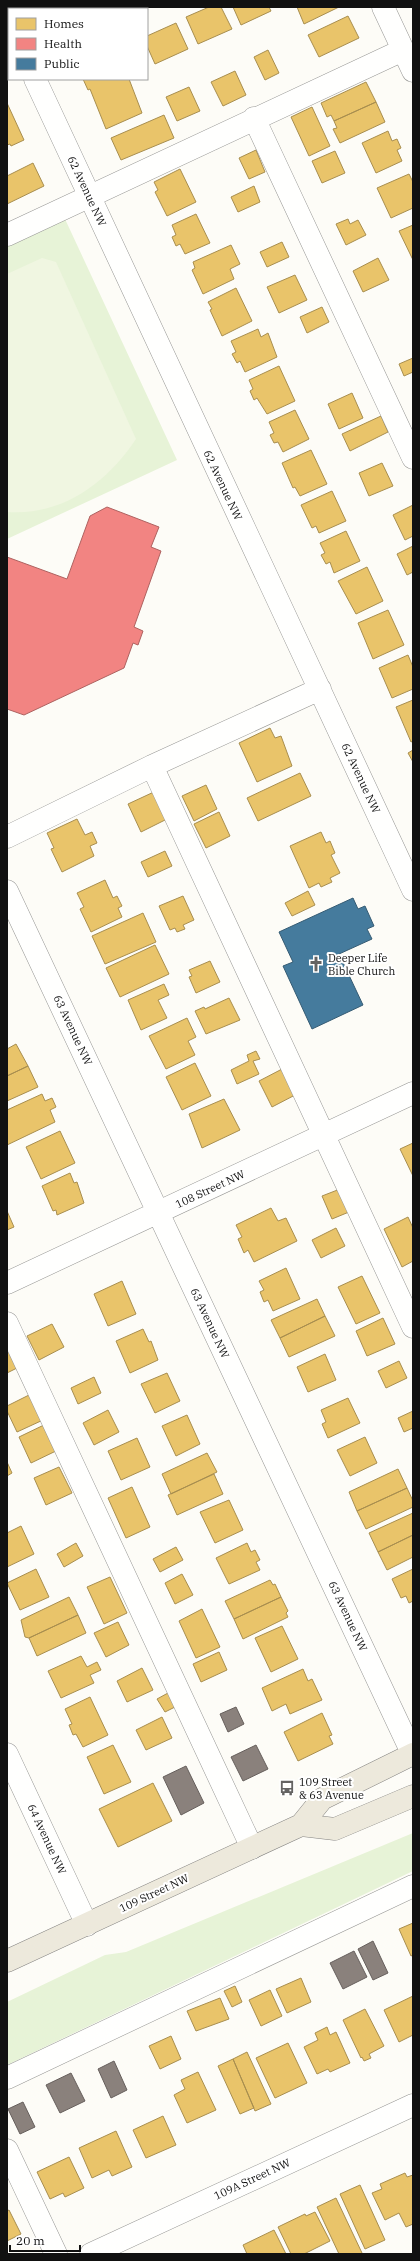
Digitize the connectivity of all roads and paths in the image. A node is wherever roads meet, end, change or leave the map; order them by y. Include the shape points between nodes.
1 (383, 7) edge
2 (403, 50) junction
3 (413, 71) edge
4 (35, 80) edge
5 (254, 118) junction
6 (90, 197) junction
7 (7, 235) edge
8 (413, 458) edge
9 (320, 689) junction
10 (152, 766) junction
11 (7, 837) edge
12 (413, 890) edge
13 (7, 891) edge
14 (413, 1093) edge
15 (324, 1135) junction
16 (159, 1213) junction
17 (7, 1284) edge
18 (7, 1323) edge
19 (413, 1327) edge
20 (7, 1754) edge
21 (413, 1754) edge
22 (413, 1796) edge
23 (301, 1825) junction
24 (252, 1848) junction
25 (413, 1886) edge
26 (87, 1924) junction
27 (7, 1961) edge
28 (7, 2078) edge
29 (413, 2105) edge
30 (7, 2150) edge
31 (56, 2254) edge
32 (91, 2254) edge

1 - 2 street
2 - 3 street
2 - 5 street
4 - 6 street, 62 Avenue NW
5 - 6 street
5 - 8 street
6 - 7 street
6 - 9 street, 62 Avenue NW
9 - 10 street
9 - 12 street, 62 Avenue NW
10 - 11 street
10 - 15 street
13 - 16 street, 63 Avenue NW
14 - 15 street, 108 Street NW
15 - 16 street, 108 Street NW
15 - 19 street
16 - 17 street, 108 Street NW
16 - 21 street, 63 Avenue NW
18 - 24 street
20 - 26 street, 64 Avenue NW
21 - 23 main road, 109 Street NW via 322,1799
22 - 23 main road via 335,1829
23 - 24 main road, 109 Street NW
24 - 26 main road, 109 Street NW
25 - 28 street
26 - 27 main road, 109 Street NW
29 - 32 street, 109A Street NW
30 - 31 street

